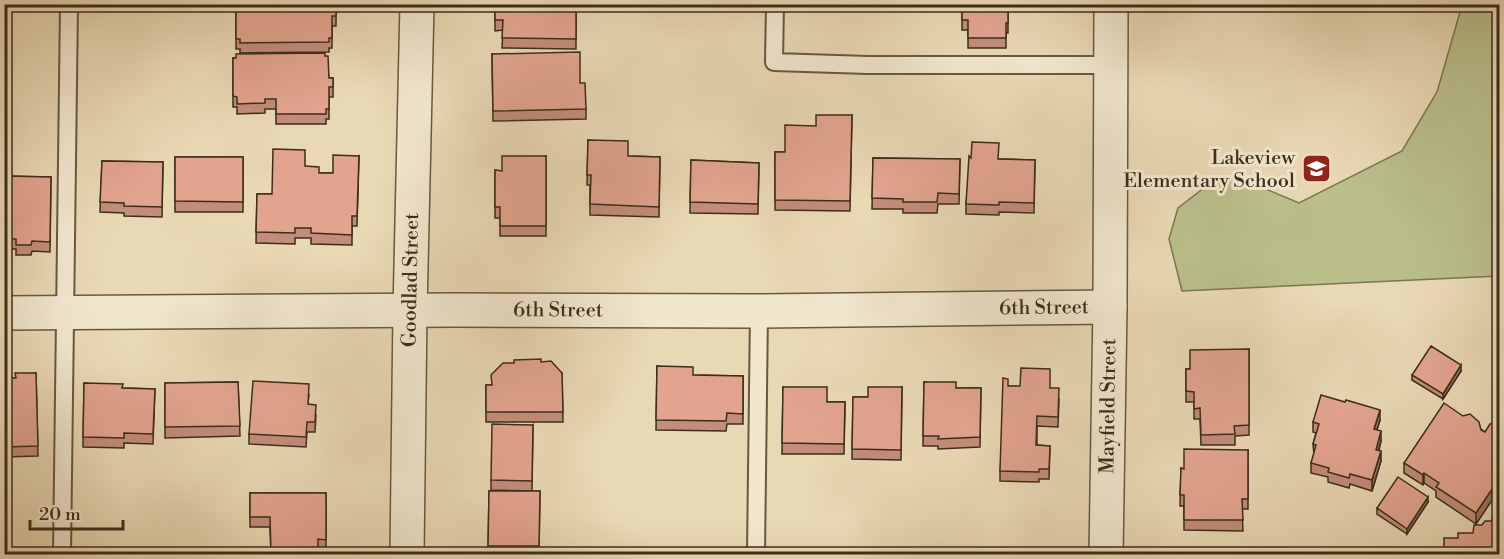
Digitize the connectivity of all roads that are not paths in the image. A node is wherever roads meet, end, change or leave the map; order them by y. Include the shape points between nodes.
1 (69, 4) edge
2 (417, 4) edge
3 (775, 4) edge
4 (1112, 4) edge
5 (1111, 65) junction
6 (1110, 308) junction
7 (410, 311) junction
8 (759, 311) junction
9 (4, 313) edge
10 (64, 313) junction
11 (62, 555) edge
12 (407, 555) edge
13 (756, 555) edge
14 (1106, 555) edge

1 - 10 lane
2 - 7 street, Goodlad Street
3 - 5 lane via 774,62
4 - 5 street, Mayfield Street
5 - 6 street, Mayfield Street
6 - 8 street, 6th Street
6 - 14 street, Mayfield Street
7 - 8 street, 6th Street
7 - 10 street, 6th Street
7 - 12 street, Goodlad Street
8 - 13 lane
9 - 10 street, 6th Street
10 - 11 lane

